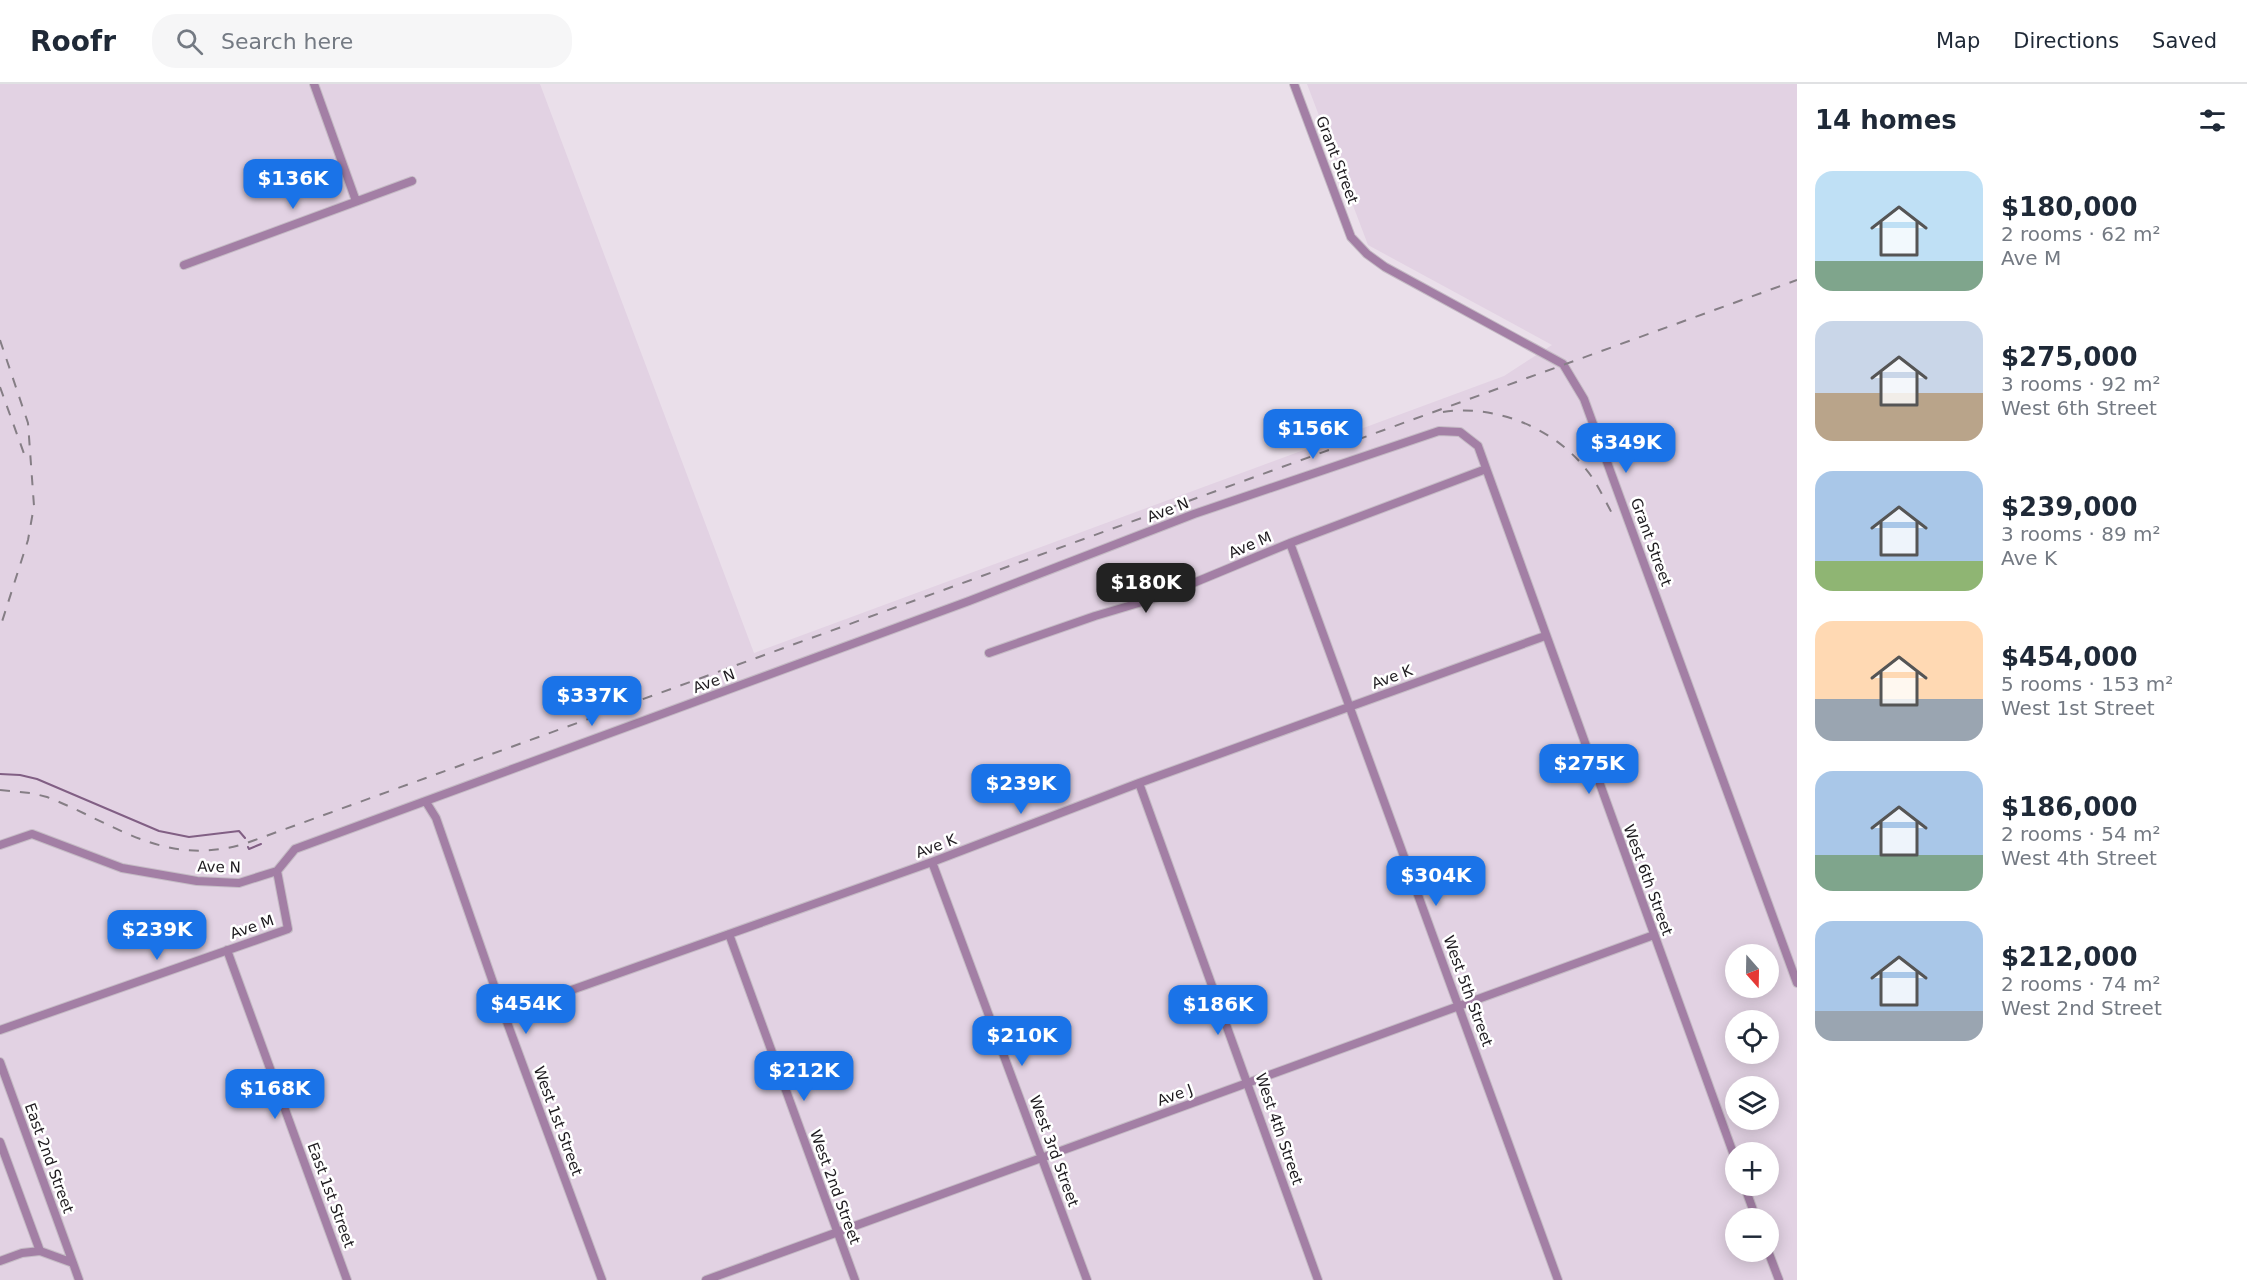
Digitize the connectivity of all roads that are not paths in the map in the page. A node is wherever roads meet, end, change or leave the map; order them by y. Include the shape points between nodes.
1 (314, 84) edge
2 (1294, 84) edge
3 (412, 181) dead end
4 (356, 201) junction
5 (184, 265) dead end
6 (1439, 431) joint
7 (1486, 469) junction
8 (1290, 543) junction
9 (1545, 636) junction
10 (989, 653) dead end
11 (1350, 707) junction
12 (1139, 783) junction
13 (426, 802) junction
14 (0, 845) edge
15 (932, 862) junction
16 (277, 871) junction
17 (729, 934) junction
18 (1654, 935) junction
19 (227, 950) junction
20 (1797, 983) edge
21 (1459, 1007) junction
22 (504, 1014) junction
23 (0, 1030) edge
24 (0, 1062) edge
25 (1248, 1083) junction
26 (1729, 1142) edge
27 (0, 1143) edge
28 (1042, 1158) junction
29 (837, 1232) junction
30 (40, 1251) junction
31 (0, 1261) edge
32 (1772, 1262) edge
33 (73, 1263) junction
34 (79, 1280) edge
35 (347, 1280) edge
36 (602, 1280) edge
37 (706, 1280) edge
38 (855, 1280) edge
39 (1087, 1280) edge
40 (1318, 1280) edge
41 (1558, 1280) edge
42 (1779, 1280) edge

1 - 4 street
2 - 20 street, Grant Street via 1351,237 1385,267 1563,364 1584,399
3 - 4 street
4 - 5 street
6 - 7 street, West 6th Street via 1460,432 1478,446
6 - 13 street, Ave N via 1194,514
7 - 8 street, Ave M
7 - 9 street, West 6th Street
8 - 10 street, Ave M via 1162,596
8 - 11 street, West 5th Street
9 - 11 street, Ave K
9 - 18 street, West 6th Street
11 - 12 street, Ave K
11 - 21 street, West 5th Street
12 - 15 street, Ave K
12 - 25 street, West 4th Street
13 - 16 street, Ave N via 295,849
13 - 22 street, West 1st Street
14 - 16 street, Ave N via 32,834 122,868 197,881 240,883
15 - 17 street, Ave K
15 - 28 street, West 3rd Street
16 - 19 street, Ave M via 288,929
17 - 22 street, Ave K
17 - 29 street, West 2nd Street
18 - 21 street, Ave J
18 - 26 street, West 6th Street
19 - 23 street, Ave M
19 - 35 street, East 1st Street
21 - 25 street, Ave J
21 - 41 street, West 5th Street
22 - 36 street, West 1st Street
24 - 33 street, East 2nd Street
25 - 28 street, Ave J
25 - 40 street, West 4th Street
27 - 30 street
28 - 29 street, Ave J
28 - 39 street, West 3rd Street
29 - 37 street, Ave J
29 - 38 street, West 2nd Street
30 - 31 street
30 - 33 street
32 - 42 street
33 - 34 street, East 2nd Street

